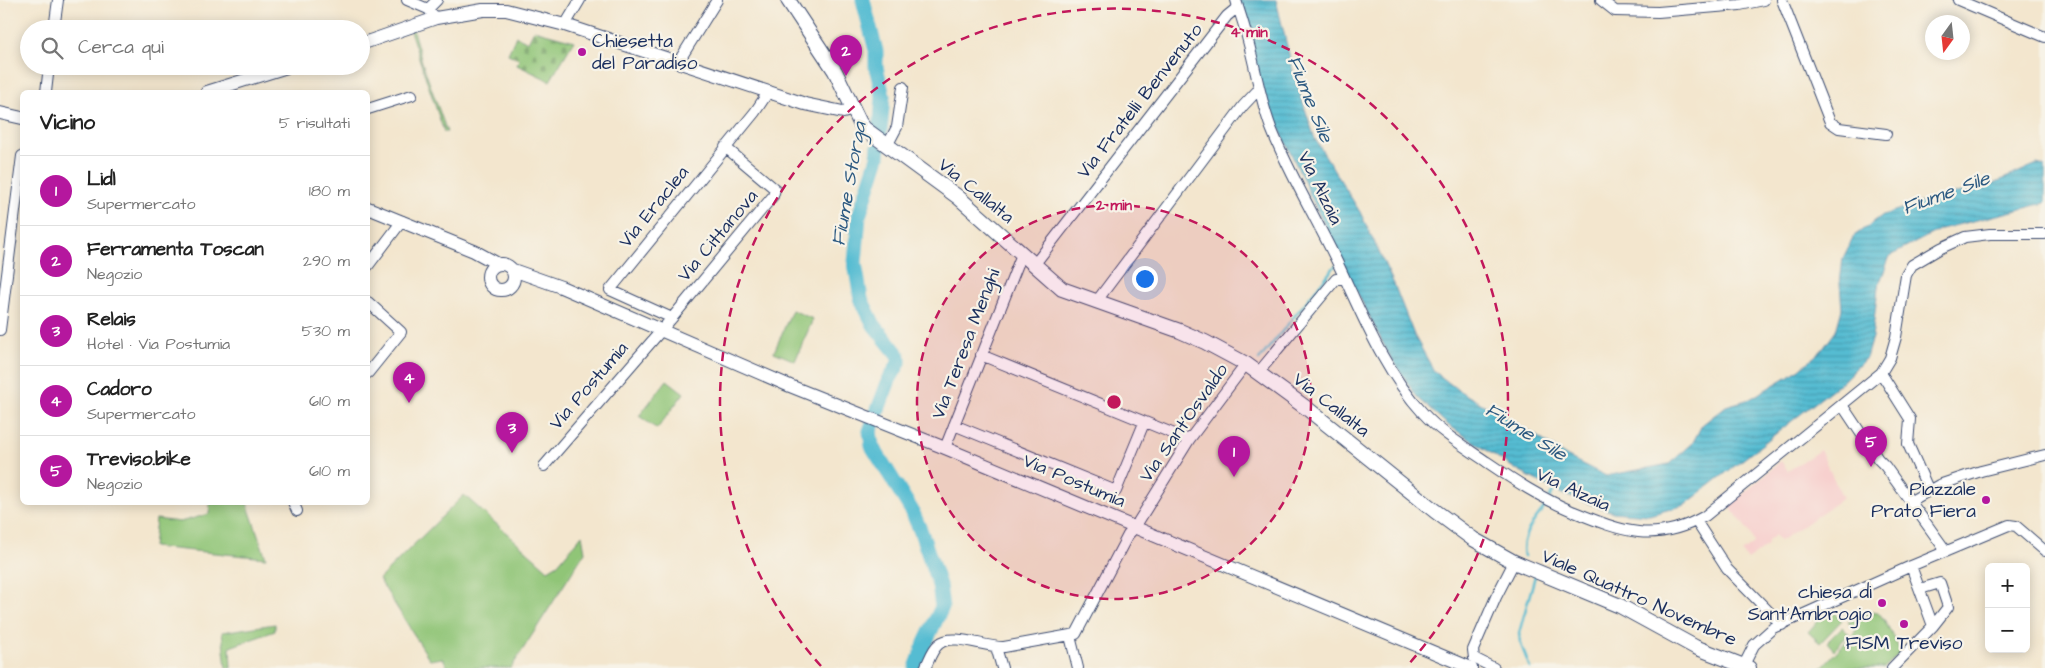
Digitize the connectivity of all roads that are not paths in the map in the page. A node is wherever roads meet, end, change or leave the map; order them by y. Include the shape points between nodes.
1 (58, 0) edge
2 (407, 0) edge
3 (437, 0) edge
4 (580, 0) edge
5 (717, 0) edge
6 (788, 0) edge
7 (1601, 0) edge
8 (1764, 0) edge
9 (1782, 0) edge
10 (1958, 0) edge
11 (1237, 4) edge
12 (432, 14) junction
13 (55, 20) edge
14 (565, 25) junction
15 (2045, 37) edge
16 (370, 40) edge
17 (679, 61) junction
18 (48, 75) edge
19 (261, 75) edge
20 (903, 87) dead end
21 (1258, 89) junction
22 (46, 90) edge
23 (213, 90) edge
24 (769, 91) junction
25 (412, 95) dead end
26 (370, 108) edge
27 (854, 109) junction
28 (0, 113) edge
29 (20, 118) edge
30 (1886, 134) dead end
31 (886, 145) junction
32 (725, 147) junction
33 (20, 171) edge
34 (370, 209) edge
35 (402, 221) junction
36 (2045, 234) edge
37 (458, 244) junction
38 (1022, 254) junction
39 (370, 263) edge
40 (498, 264) junction
41 (1034, 266) junction
42 (488, 277) junction
43 (513, 277) junction
44 (1344, 280) junction
45 (1096, 302) junction
46 (370, 304) edge
47 (672, 318) junction
48 (0, 324) edge
49 (662, 330) junction
50 (981, 354) junction
51 (1246, 364) junction
52 (370, 371) edge
53 (1258, 373) junction
54 (1881, 373) junction
55 (1842, 405) junction
56 (1144, 422) junction
57 (954, 425) junction
58 (1189, 440) junction
59 (945, 448) junction
60 (2045, 456) edge
61 (544, 466) dead end
62 (1929, 491) junction
63 (1911, 501) junction
64 (1696, 521) junction
65 (1135, 527) junction
66 (1946, 551) junction
67 (2045, 551) edge
68 (1514, 562) junction
69 (1911, 566) junction
70 (1920, 589) junction
71 (1782, 625) junction
72 (1934, 626) junction
73 (1077, 631) junction
74 (996, 647) junction
75 (1746, 667) edge
76 (925, 668) edge
77 (1002, 668) edge
78 (1078, 668) edge
79 (1469, 668) edge
80 (1494, 668) edge
81 (1892, 668) edge

1 - 13 street
2 - 12 street
3 - 12 street
4 - 14 street
5 - 17 street
6 - 27 main road, Via Callalta via 835,71
7 - 8 street via 1616,11 1658,12
9 - 30 street via 1830,122 1839,128
10 - 15 street
11 - 21 street, Via Alzaia
11 - 41 street, Via Fratelli Benvenuto
12 - 14 street via 506,10
12 - 16 street
14 - 17 street
17 - 24 street
18 - 22 street
19 - 23 street
20 - 31 street via 897,127
21 - 44 street, Via Alzaia via 1272,129
21 - 45 street
24 - 27 street via 835,111
24 - 32 street, Via Eraclea
25 - 26 street
27 - 31 main road, Via Callalta via 860,123
28 - 29 street
31 - 38 main road, Via Callalta via 958,197
32 - 47 street, Via Cittanova via 775,189 775,193
32 - 47 street, Via Eraclea via 610,290
33 - 48 street
34 - 35 street, Via Postumia
35 - 37 street, Via Postumia
35 - 39 street
36 - 54 street, Via Alzaia via 1965,237 1912,265 1905,281 1890,358
37 - 40 street, Via Postumia
37 - 42 street, Via Postumia via 477,261
38 - 41 main road, Via Callalta
38 - 50 street, Via Teresa Menghi
40 - 42 street
40 - 43 street, Via Postumia via 505,264
41 - 45 main road, Via Callalta via 1062,289
42 - 43 street, Via Postumia via 496,288 507,288
43 - 49 street, Via Postumia via 549,283
44 - 53 street, Via Sant'Osvaldo via 1336,279
44 - 64 street, Via Alzaia via 1400,385 1422,413 1447,436 1549,501 1624,531 1666,531 1686,527
45 - 51 main road, Via Callalta via 1196,338
46 - 52 street via 401,332
47 - 49 street, Via Cittanova
49 - 59 street, Via Postumia
49 - 61 street, Via Postumia
50 - 56 street
50 - 57 street, Via Teresa Menghi
51 - 53 main road, Via Callalta
51 - 58 street, Via Sant'Osvaldo
53 - 68 main road, Via Callalta via 1442,517
54 - 55 street, Via Alzaia
54 - 62 street via 1910,419 1908,444
55 - 63 street
55 - 64 street, Via Alzaia
56 - 57 street via 1116,490
56 - 58 street
57 - 59 street, Via Teresa Menghi
58 - 65 street, Via Sant'Osvaldo
59 - 65 street, Via Postumia
60 - 62 street via 1981,471
62 - 63 street
63 - 66 street
64 - 71 street via 1727,570
65 - 73 street, Via Sant'Osvaldo
65 - 79 street, Via Postumia
66 - 67 street via 2009,525 2016,526
66 - 69 street
68 - 75 main road, Viale Quattro Novembre via 1620,606 1695,647
68 - 80 street via 1472,650 1474,658
69 - 70 street
69 - 71 street
70 - 72 street
70 - 72 street via 1940,583 1948,607
71 - 75 street via 1773,628 1754,645
72 - 81 street
73 - 74 street
73 - 78 street
74 - 76 street via 962,640 944,641 937,645
74 - 77 street

